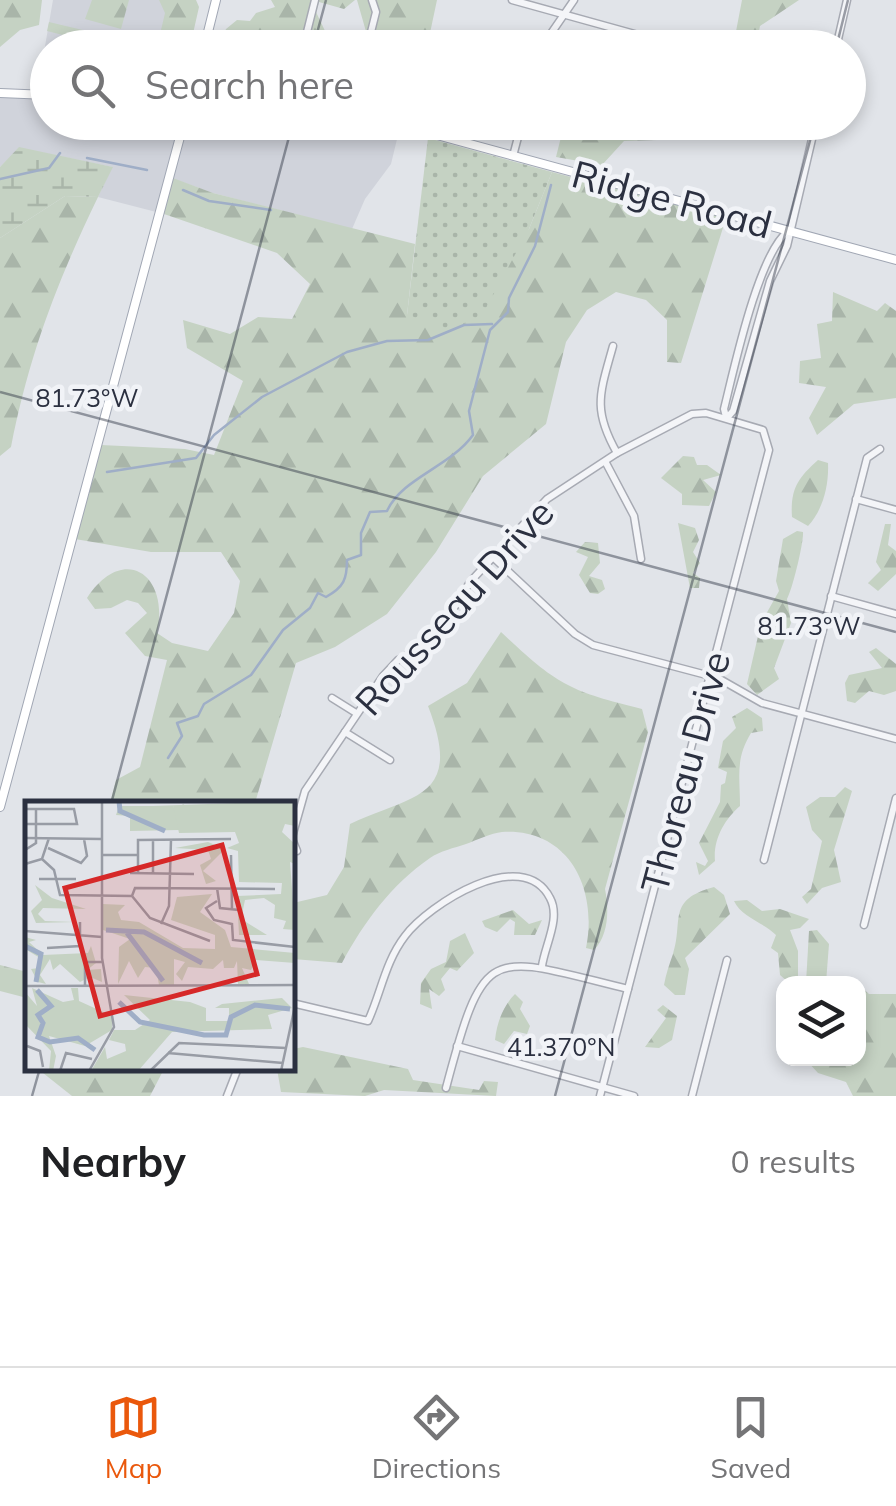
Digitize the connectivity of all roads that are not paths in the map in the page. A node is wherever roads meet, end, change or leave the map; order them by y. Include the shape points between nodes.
1 (216, 0) edge
2 (316, 0) edge
3 (372, 0) edge
4 (512, 0) edge
5 (574, 0) edge
6 (848, 0) edge
7 (562, 14) junction
8 (208, 30) edge
9 (308, 30) edge
10 (372, 30) edge
11 (552, 30) edge
12 (620, 30) edge
13 (840, 30) edge
14 (0, 93) edge
15 (30, 94) edge
16 (179, 140) edge
17 (455, 140) edge
18 (517, 140) edge
19 (811, 140) edge
20 (513, 156) junction
21 (788, 231) junction
22 (896, 260) edge
23 (752, 308) junction
24 (762, 310) junction
25 (613, 346) dead end
26 (726, 418) junction
27 (880, 448) dead end
28 (617, 454) junction
29 (606, 462) junction
30 (856, 500) junction
31 (896, 510) edge
32 (494, 558) junction
33 (641, 559) dead end
34 (831, 596) junction
35 (896, 614) edge
36 (710, 676) junction
37 (332, 698) dead end
38 (356, 713) junction
39 (801, 713) junction
40 (345, 732) junction
41 (896, 738) edge
42 (390, 760) dead end
43 (896, 798) edge
44 (0, 807) edge
45 (295, 827) edge
46 (295, 846) edge
47 (297, 851) dead end
48 (764, 860) dead end
49 (864, 925) dead end
50 (728, 960) dead end
51 (542, 966) junction
52 (628, 989) junction
53 (295, 1005) edge
54 (457, 1046) junction
55 (237, 1071) edge
56 (603, 1085) junction
57 (446, 1088) dead end
58 (227, 1096) edge
59 (600, 1096) edge
60 (634, 1096) edge
61 (692, 1096) edge

1 - 8 main road
2 - 9 street
3 - 10 street
4 - 7 street
5 - 7 street
6 - 13 street
7 - 11 street
7 - 12 street
14 - 15 main road
16 - 44 main road
17 - 20 main road, Ridge Road
18 - 20 street
19 - 21 street
20 - 21 main road, Ridge Road
21 - 22 main road, Ridge Road
21 - 23 street via 779,238
21 - 24 street
23 - 24 street
23 - 26 street
24 - 26 street
25 - 28 street via 599,415
26 - 28 street, Rousseau Drive via 692,414
26 - 36 street, Thoreau Drive via 763,430 770,446
27 - 30 street via 867,458
28 - 29 street, Rousseau Drive
29 - 32 street, Rousseau Drive via 548,499
29 - 33 street via 634,516
30 - 31 street
30 - 34 street
32 - 36 street via 593,646
32 - 38 street, Rousseau Drive via 470,582 433,642 398,660
34 - 35 street
34 - 39 street
36 - 39 street via 762,703
36 - 52 street, Thoreau Drive
37 - 38 street
38 - 40 street, Rousseau Drive
39 - 41 street
39 - 48 street
40 - 42 street
40 - 45 street, Rousseau Drive via 305,791
43 - 49 street
46 - 47 street, Rousseau Drive
50 - 61 street
51 - 52 street
51 - 53 street via 554,911 550,897 533,881 491,880 424,913 388,962 368,1022
51 - 54 street via 518,964 486,979 470,1000
52 - 56 street, Thoreau Drive
54 - 56 street
54 - 57 street
55 - 58 street
56 - 59 street, Thoreau Drive
56 - 60 street

